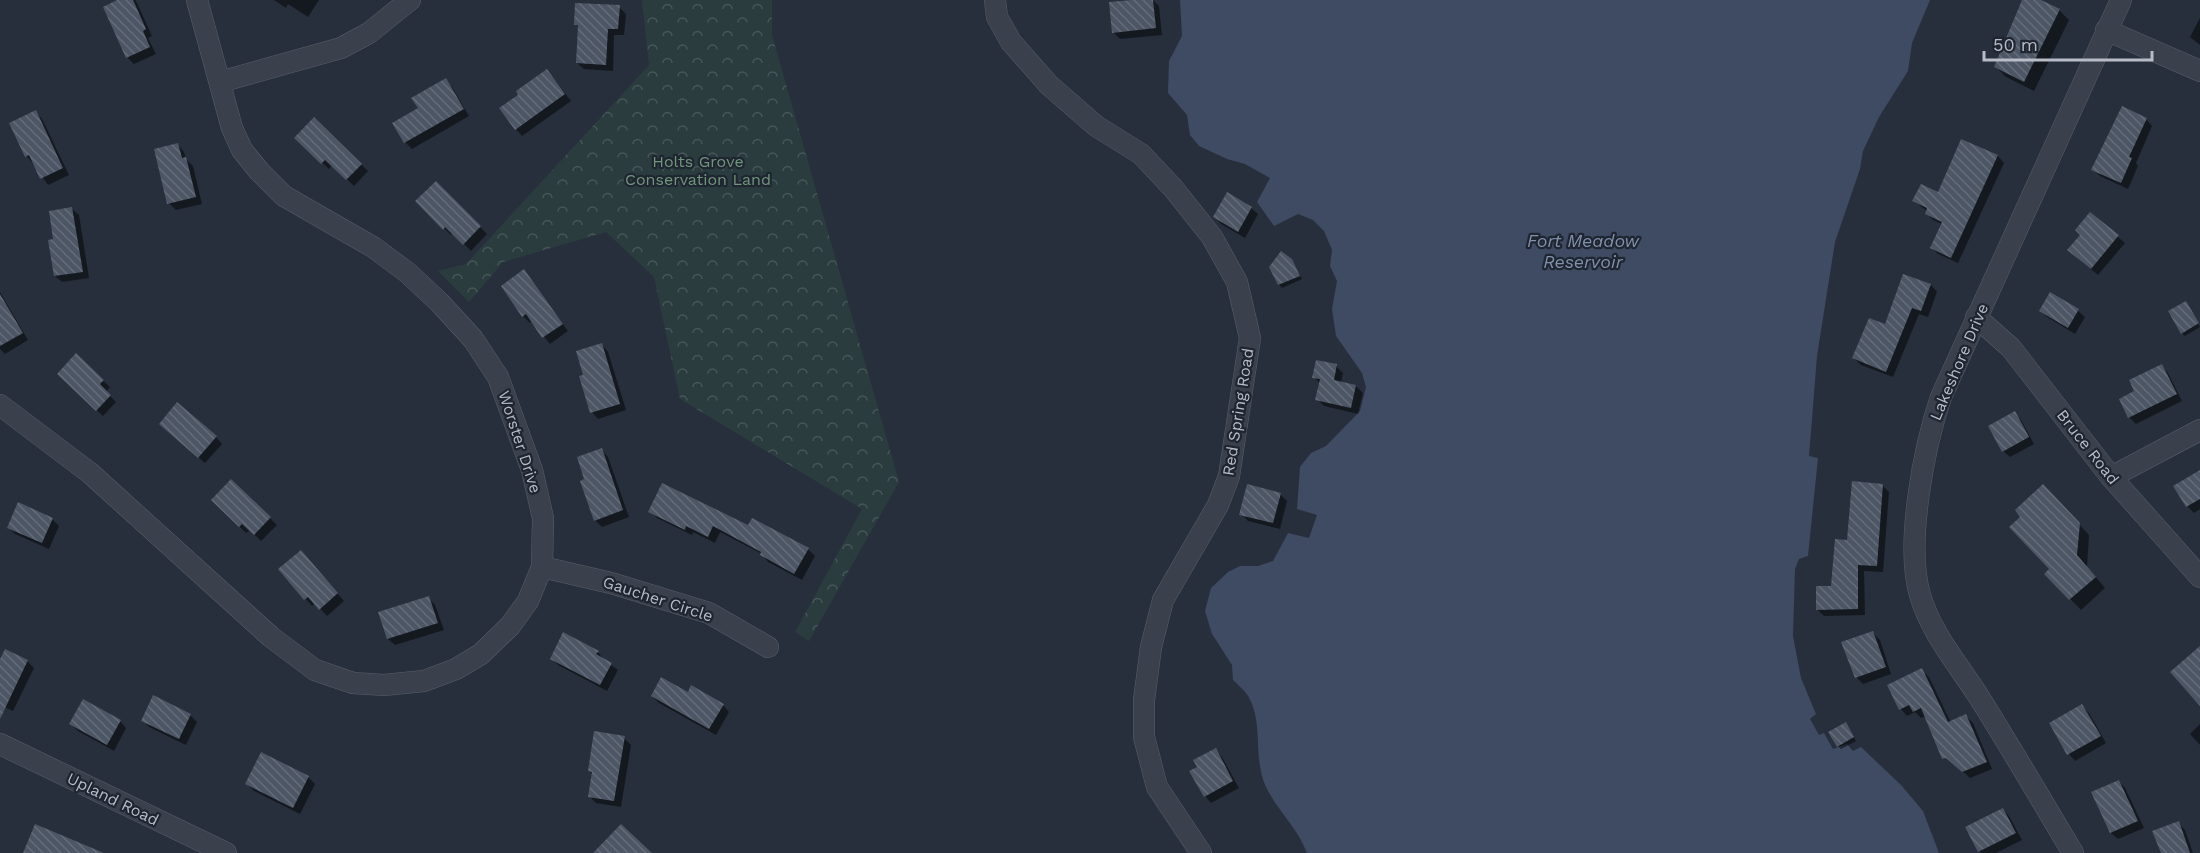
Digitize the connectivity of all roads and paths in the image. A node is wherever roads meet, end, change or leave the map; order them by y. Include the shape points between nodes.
1 (197, 0) edge
2 (411, 0) edge
3 (995, 0) edge
4 (2121, 0) edge
5 (2106, 30) junction
6 (2200, 71) edge
7 (220, 82) junction
8 (1976, 317) junction
9 (0, 405) edge
10 (2200, 430) edge
11 (2111, 477) junction
12 (542, 567) junction
13 (2200, 577) edge
14 (768, 647) dead end
15 (0, 744) edge
16 (226, 853) edge
17 (1201, 853) edge
18 (2073, 853) edge

1 - 7 street, Worster Drive
2 - 7 street via 369,33 341,48
3 - 17 street, Red Spring Road via 997,17 1011,42 1049,86 1096,126 1141,154 1212,237 1237,282 1250,338 1228,477 1218,505 1163,600 1151,647 1144,700 1144,737 1157,787
4 - 5 street, Lakeshore Drive
5 - 6 street
5 - 8 street, Lakeshore Drive
7 - 12 street, Worster Drive via 232,128 242,150 259,171 284,196 373,247 408,273 473,339 498,377 532,470 543,518
8 - 11 street, Bruce Road via 2011,348
8 - 18 street, Lakeshore Drive via 1932,422 1917,508 1916,569 1920,594 1944,646
9 - 12 street, Worster Drive via 90,473 271,637 315,670 353,682 384,685 424,681 481,654 510,626 528,601
10 - 11 street
11 - 13 street, Bruce Road
12 - 14 street, Gaucher Circle via 709,613
15 - 16 street, Upland Road

